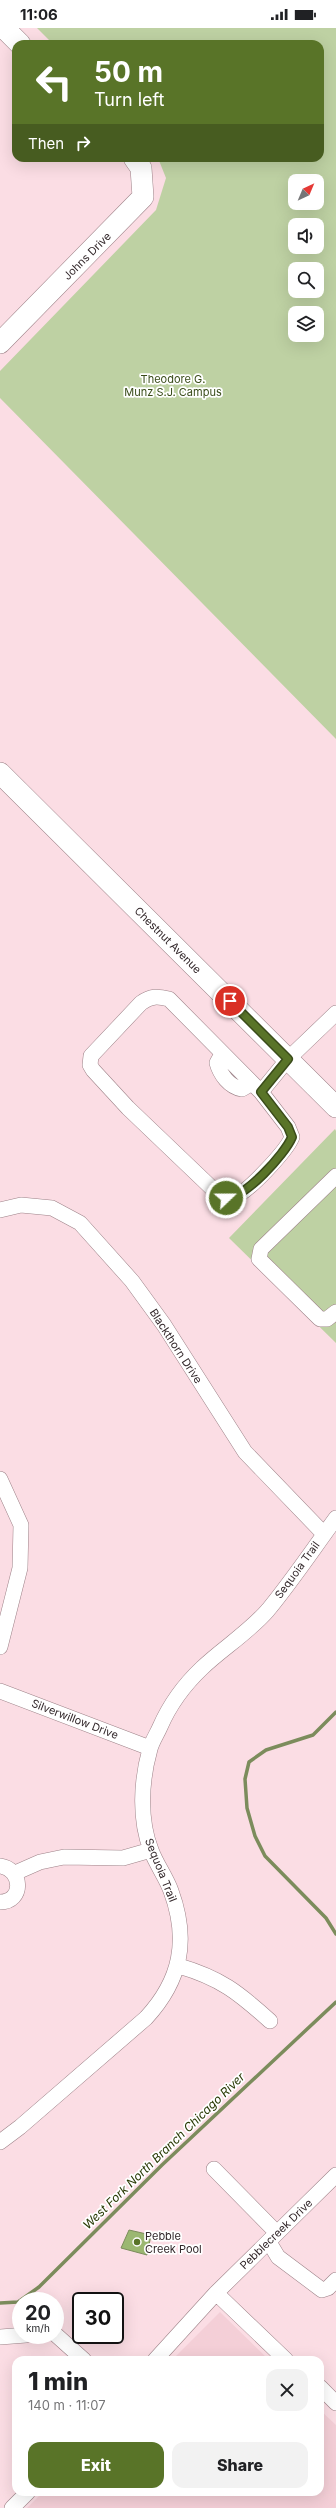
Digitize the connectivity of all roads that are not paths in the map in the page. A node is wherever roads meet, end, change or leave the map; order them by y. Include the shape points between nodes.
1 (4, 28) edge
2 (16, 40) edge
3 (137, 162) edge
4 (0, 343) edge
5 (0, 773) edge
6 (336, 1013) edge
7 (288, 1059) junction
8 (256, 1087) junction
9 (336, 1107) edge
10 (336, 1176) edge
11 (0, 1210) edge
12 (336, 1312) edge
13 (0, 1479) edge
14 (336, 1518) edge
15 (324, 1534) junction
16 (0, 1646) edge
17 (0, 1691) edge
18 (150, 1748) junction
19 (151, 1850) junction
20 (0, 1866) edge
21 (15, 1873) junction
22 (0, 1902) edge
23 (178, 1966) junction
24 (270, 2021) dead end
25 (0, 2142) edge
26 (214, 2169) dead end
27 (336, 2176) edge
28 (273, 2237) junction
29 (336, 2280) edge
30 (216, 2293) junction
31 (12, 2336) edge
32 (0, 2337) edge
33 (64, 2342) edge
34 (80, 2356) edge
35 (159, 2356) edge
36 (282, 2356) edge
37 (324, 2391) edge
38 (336, 2404) edge
39 (24, 2496) edge
40 (12, 2508) edge

1 - 2 street
3 - 4 street, Johns Drive via 141,168 143,197
5 - 7 street, Chestnut Avenue
6 - 7 street
7 - 8 street
7 - 9 street, Chestnut Avenue
8 - 8 street via 169,1000 158,996 148,997 140,1003 91,1056 90,1065 128,1108 218,1194 226,1198 238,1195 288,1148 292,1137 288,1127
10 - 12 street via 261,1249 259,1259 320,1319 327,1319
11 - 15 street, Blackthorn Drive via 21,1205 52,1208 80,1223 132,1281 164,1325 245,1452
13 - 16 street via 21,1525 21,1547 20,1568
14 - 15 street, Sequoia Trail
15 - 18 street, Sequoia Trail via 267,1610 229,1647 202,1667 178,1693
17 - 18 street, Silverwillow Drive
18 - 19 street, Sequoia Trail via 142,1806
19 - 21 street via 123,1858 64,1857 40,1862
19 - 23 street, Sequoia Trail via 171,1890 179,1918 181,1944
20 - 21 street
21 - 22 street via 18,1890 10,1900
23 - 24 street via 210,1976 239,1993
23 - 25 street, Sequoia Trail via 159,2004 146,2018
26 - 28 street
27 - 28 street, Pebblecreek Drive
28 - 29 street via 278,2257 322,2290
28 - 30 street, Pebblecreek Drive
30 - 35 street, Pebblecreek Drive
30 - 36 street
31 - 32 street
33 - 34 street
37 - 38 street
39 - 40 street

